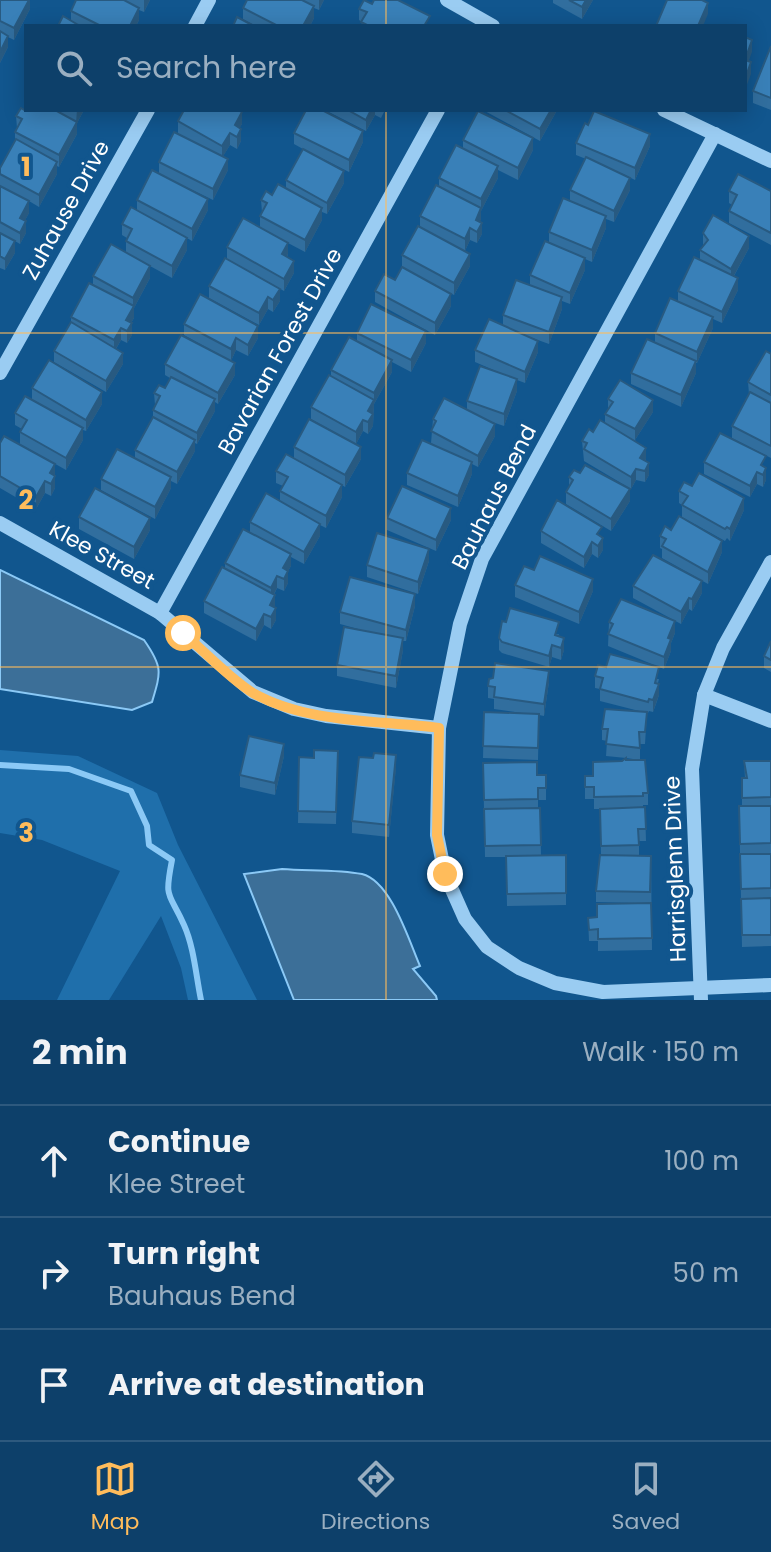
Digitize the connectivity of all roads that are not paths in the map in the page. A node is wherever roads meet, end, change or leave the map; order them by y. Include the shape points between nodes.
1 (209, 0) edge
2 (447, 0) edge
3 (196, 24) edge
4 (486, 24) edge
5 (147, 112) edge
6 (437, 112) edge
7 (668, 112) edge
8 (715, 134) junction
9 (771, 161) edge
10 (0, 373) edge
11 (0, 523) edge
12 (771, 562) edge
13 (160, 613) junction
14 (704, 695) junction
15 (771, 721) edge
16 (439, 728) junction
17 (771, 985) edge
18 (701, 994) edge

1 - 3 street
2 - 4 street
5 - 10 street, Zuhause Drive
6 - 13 street, Bavarian Forest Drive
7 - 8 street
8 - 9 street
8 - 16 street, Bauhaus Bend via 482,559 460,624
11 - 13 street, Klee Street
12 - 14 street, Harrisglenn Drive via 723,648
13 - 16 street, Klee Street via 253,692 294,709
14 - 15 street
14 - 18 street, Harrisglenn Drive via 692,769
16 - 18 street, Bauhaus Bend via 437,835 445,874 465,919 487,947 555,983 603,992
17 - 18 street, Bauhaus Bend

